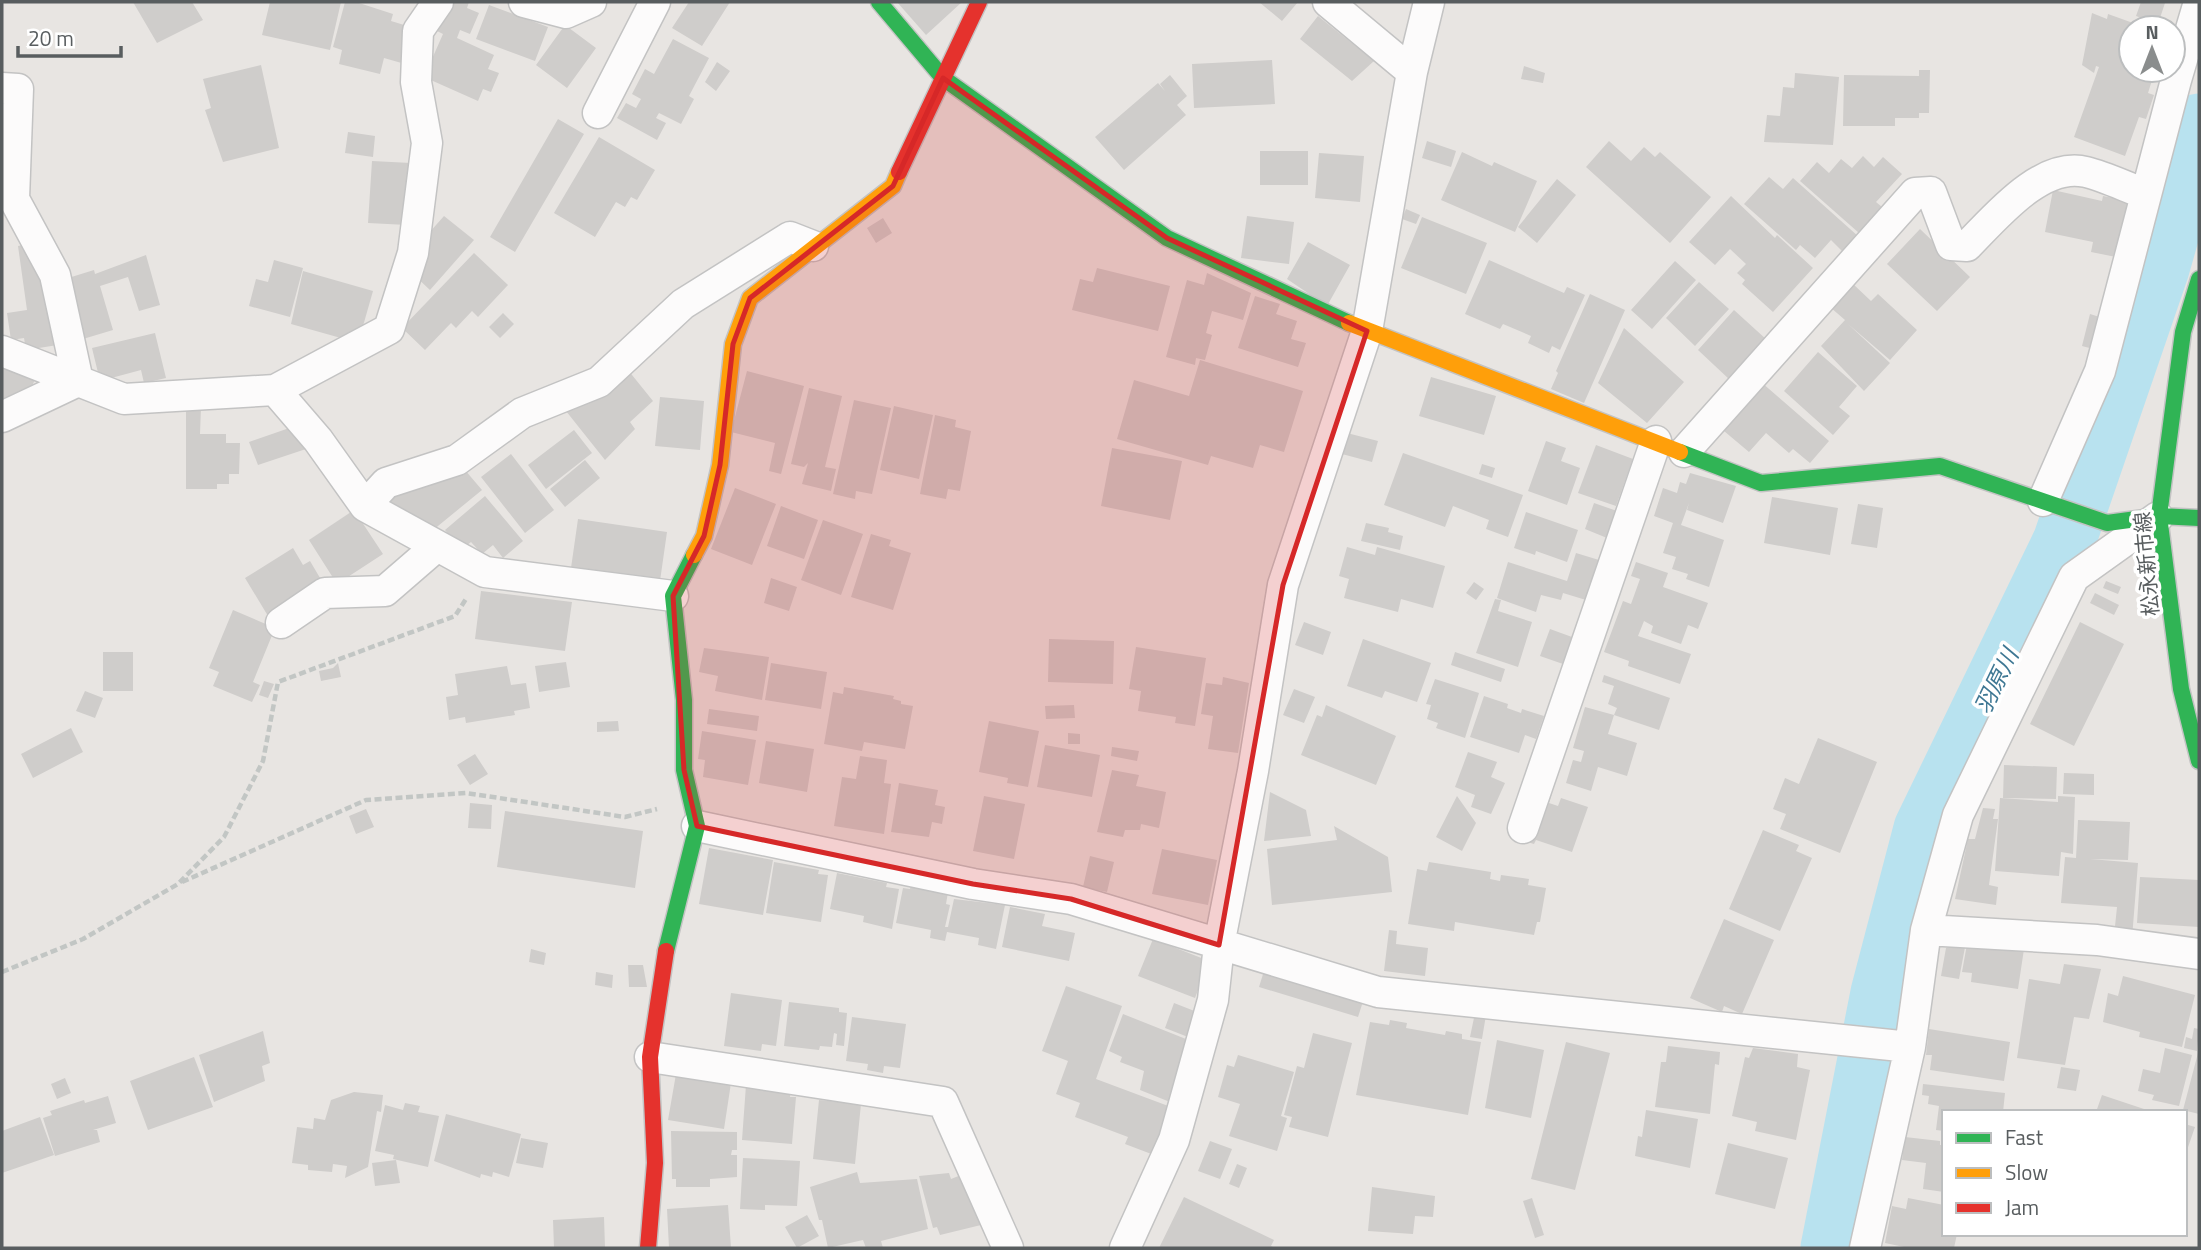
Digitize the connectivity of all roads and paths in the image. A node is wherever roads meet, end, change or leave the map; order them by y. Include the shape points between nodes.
1 (438, 2) edge
2 (524, 2) edge
3 (591, 2) edge
4 (655, 2) edge
5 (879, 2) edge
6 (979, 2) edge
7 (1328, 2) edge
8 (1429, 2) edge
9 (2199, 2) edge
10 (1412, 72) junction
11 (943, 78) junction
12 (2, 88) edge
13 (598, 113) dead end
14 (2146, 194) junction
15 (813, 246) junction
16 (2199, 279) edge
17 (1367, 331) junction
18 (2, 351) edge
19 (78, 381) junction
20 (275, 390) junction
21 (2, 417) edge
22 (1656, 441) junction
23 (1684, 452) junction
24 (2043, 501) junction
25 (365, 506) junction
26 (2159, 516) junction
27 (2199, 518) edge
28 (437, 546) junction
29 (485, 572) junction
30 (674, 596) junction
31 (281, 624) dead end
32 (2199, 761) edge
33 (694, 813) junction
34 (1523, 828) dead end
35 (178, 884) junction
36 (1926, 930) junction
37 (1219, 945) junction
38 (2199, 954) edge
39 (2, 972) edge
40 (1910, 1047) junction
41 (650, 1056) junction
42 (649, 1248) edge
43 (1008, 1248) edge
44 (1125, 1248) edge
45 (1865, 1248) edge

1 - 20 street via 418,31 416,82 427,143 413,253 389,329
2 - 3 street via 566,13
4 - 13 street
5 - 11 street
6 - 11 street
7 - 10 street
8 - 10 street
9 - 14 street
10 - 17 street
11 - 15 street via 893,186
11 - 17 street via 1167,238
12 - 19 street via 18,89 14,199 55,275
14 - 23 street via 2084,171 2057,171 2016,197 1968,246 1951,245 1931,192 1915,193
14 - 24 street via 2100,372
15 - 25 street via 790,237 683,304 599,382 522,413 457,460 386,483
15 - 30 street via 750,298 733,344 720,466 704,536
16 - 26 street, 松永新市線 via 2183,332
17 - 22 street
17 - 37 street via 1283,585
18 - 19 street
19 - 20 street via 124,399
19 - 21 street
20 - 25 street
22 - 23 street
22 - 34 street
23 - 24 street via 1761,483 1940,466
24 - 26 street via 2107,523
25 - 28 street
26 - 27 street
26 - 32 street, 松永新市線 via 2182,689
26 - 36 street via 2074,577 1958,816
28 - 29 street
28 - 31 street via 386,591 325,593
29 - 30 street
29 - 35 path via 455,616 278,682 263,761 223,837
30 - 33 street via 684,700 684,770
33 - 35 path via 625,817 466,793 366,800
33 - 37 street via 973,884 1071,898
33 - 41 street
35 - 39 path via 83,939
36 - 38 street via 2097,940
36 - 40 street
37 - 40 street via 1378,992
37 - 44 street via 1213,1000 1174,1140
40 - 45 street
41 - 42 street via 655,1163
41 - 43 street via 943,1102

